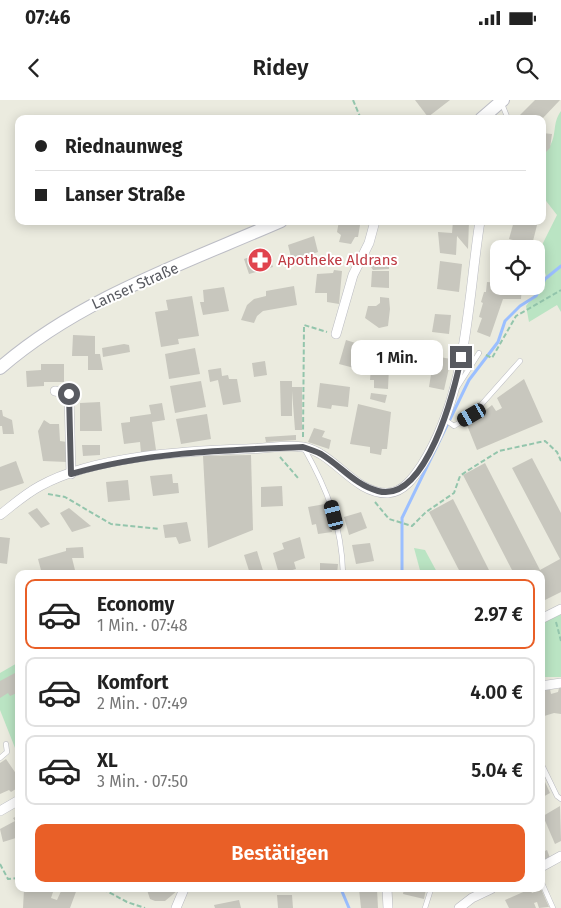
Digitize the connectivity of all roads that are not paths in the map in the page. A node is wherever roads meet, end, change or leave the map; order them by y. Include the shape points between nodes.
1 (502, 101) edge
2 (486, 115) edge
3 (507, 115) edge
4 (272, 225) edge
5 (374, 225) edge
6 (480, 225) edge
7 (336, 334) road end
8 (479, 353) dead end
9 (520, 361) dead end
10 (0, 368) edge
11 (55, 391) dead end
12 (454, 392) junction
13 (447, 421) junction
14 (303, 447) junction
15 (71, 474) junction
16 (0, 515) edge
17 (343, 570) edge
18 (559, 613) edge
19 (545, 618) edge
20 (561, 683) edge
21 (545, 685) edge
22 (6, 744) dead end
23 (0, 758) edge
24 (545, 771) edge
25 (561, 799) edge
26 (15, 802) edge
27 (0, 811) edge
28 (561, 856) edge
29 (545, 865) edge
30 (545, 890) edge
31 (183, 892) edge
32 (387, 892) edge
33 (430, 892) edge
34 (485, 892) edge
35 (176, 908) edge
36 (388, 908) edge
37 (425, 908) edge
38 (459, 908) edge
39 (553, 908) edge

1 - 2 main road
1 - 3 lane
4 - 10 main road, Lanser Straße via 92,304 50,329
5 - 7 street via 353,275
6 - 12 street
8 - 12 lane
9 - 13 lane via 472,415 454,426
11 - 15 street via 69,394
12 - 13 street
13 - 14 street via 409,483 391,493 373,490 320,454
14 - 15 street via 166,454 103,464
14 - 17 lane via 330,499 342,546
15 - 16 street via 29,493
18 - 19 street
20 - 21 street
22 - 23 lane via 7,752
24 - 25 lane
26 - 27 street
28 - 29 street
30 - 39 lane
31 - 35 street
32 - 36 street
33 - 37 lane
34 - 38 street

